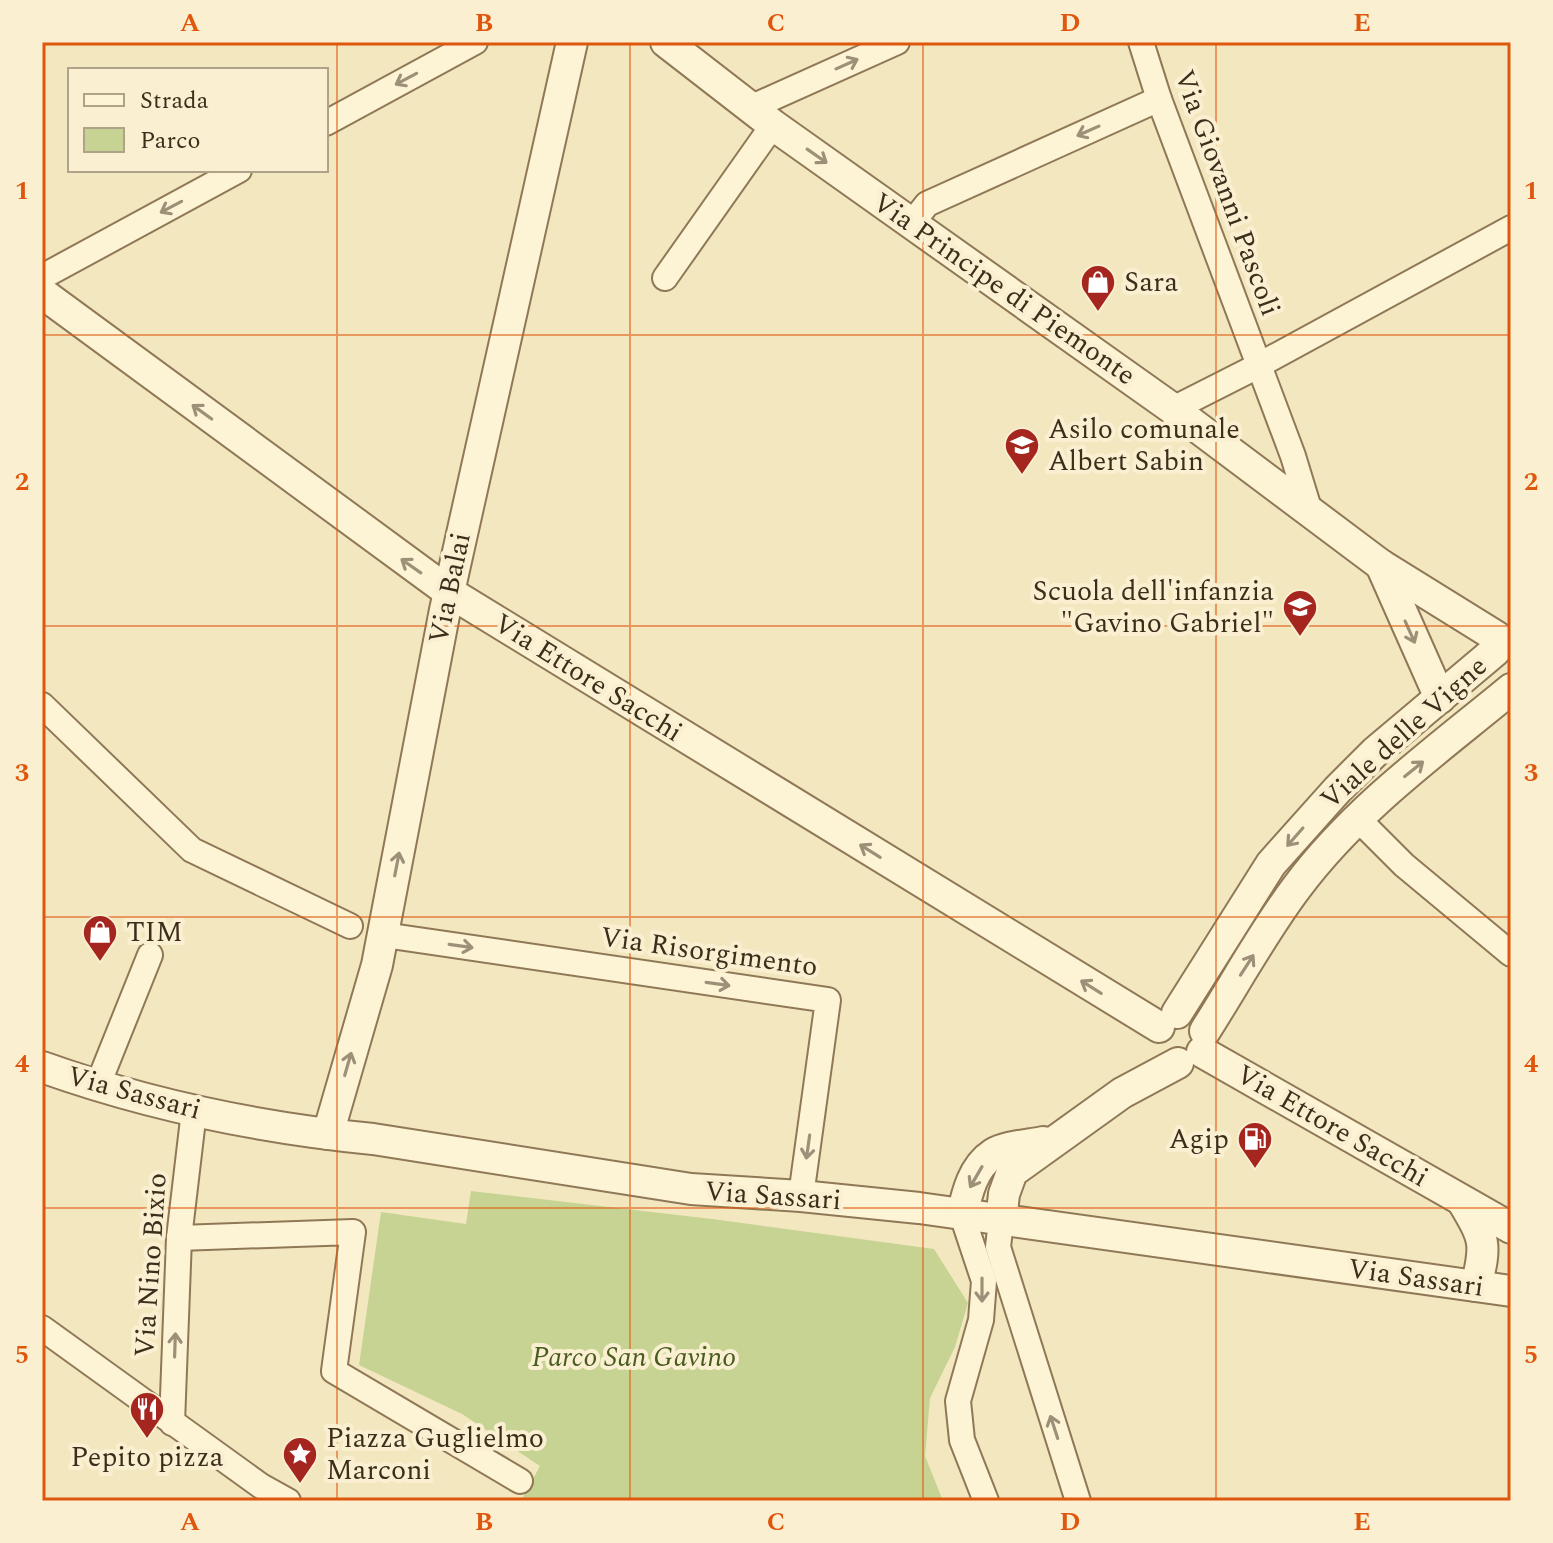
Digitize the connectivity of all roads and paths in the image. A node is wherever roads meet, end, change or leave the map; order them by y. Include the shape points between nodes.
1 (475, 42) edge
2 (572, 42) edge
3 (666, 42) edge
4 (897, 42) edge
5 (1141, 42) edge
6 (1159, 99) junction
7 (762, 116) junction
8 (328, 122) edge
9 (235, 172) edge
10 (912, 223) junction
11 (1511, 228) edge
12 (42, 277) edge
13 (665, 278) dead end
14 (42, 293) edge
15 (1259, 365) junction
16 (1173, 409) junction
17 (1311, 515) junction
18 (1381, 565) junction
19 (449, 592) junction
20 (1501, 636) edge
21 (1511, 676) edge
22 (1511, 689) edge
23 (1440, 698) junction
24 (42, 705) edge
25 (1358, 819) junction
26 (350, 926) dead end
27 (384, 935) junction
28 (1511, 954) edge
29 (150, 955) dead end
30 (1180, 1038) junction
31 (42, 1067) edge
32 (97, 1087) junction
33 (194, 1111) junction
34 (328, 1134) junction
35 (1059, 1138) junction
36 (801, 1196) junction
37 (1461, 1200) junction
38 (962, 1215) junction
39 (1001, 1221) junction
40 (1511, 1228) edge
41 (179, 1238) junction
42 (1476, 1286) junction
43 (1511, 1291) edge
44 (42, 1328) edge
45 (172, 1423) junction
46 (520, 1481) dead end
47 (255, 1494) edge
48 (288, 1501) edge
49 (986, 1501) edge
50 (1078, 1501) edge

1 -> 8 street
2 - 19 street, Via Balai
3 - 7 street, Via Principe di Piemonte
7 -> 4 street
5 - 6 street, Via Giovanni Pascoli
6 -> 10 street via 927,204
6 - 15 street, Via Giovanni Pascoli
7 -> 10 street, Via Principe di Piemonte
7 - 13 street
9 -> 12 street
10 - 16 street, Via Principe di Piemonte
11 - 15 street
19 -> 14 street, Via Ettore Sacchi
15 - 16 street
15 - 17 street, Via Giovanni Pascoli
16 - 17 street, Via Principe di Piemonte
17 - 18 street, Via Principe di Piemonte
18 - 20 street, Via Principe di Piemonte
18 -> 23 street
27 -> 19 street, Via Balai
30 -> 19 street, Via Ettore Sacchi
20 - 21 street via 1497,661
20 - 23 street, Viale delle Vigne
25 -> 22 street, Viale delle Vigne
23 -> 30 street, Viale delle Vigne via 1366,761 1271,864
24 - 26 street via 192,850
25 - 28 street via 1404,865
30 -> 25 street, Viale delle Vigne via 1297,887
34 -> 27 street, Via Balai
27 -> 36 street, Via Risorgimento via 828,1000
29 - 32 street
30 - 35 street, Viale delle Vigne via 1122,1093
30 - 37 street, Via Ettore Sacchi
31 - 32 street, Via Sassari
32 - 33 street, Via Sassari
33 - 34 street, Via Sassari
33 - 41 street, Via Nino Bixio
34 - 36 street, Via Sassari via 691,1189
35 -> 38 street, Viale delle Vigne via 994,1154 975,1173
35 - 39 street via 1012,1172
36 - 38 street, Via Sassari
37 - 40 street, Via Ettore Sacchi
37 - 42 street, Via Ettore Sacchi via 1481,1232 1485,1254
38 - 39 street, Via Sassari
38 -> 49 street via 984,1281 981,1320 958,1401 962,1440
39 - 42 street, Via Sassari
50 -> 39 street via 998,1247
45 -> 41 street, Via Nino Bixio
41 - 46 street via 353,1232 334,1371
42 - 43 street, Via Sassari
44 - 45 street
45 - 47 street
47 - 48 street

